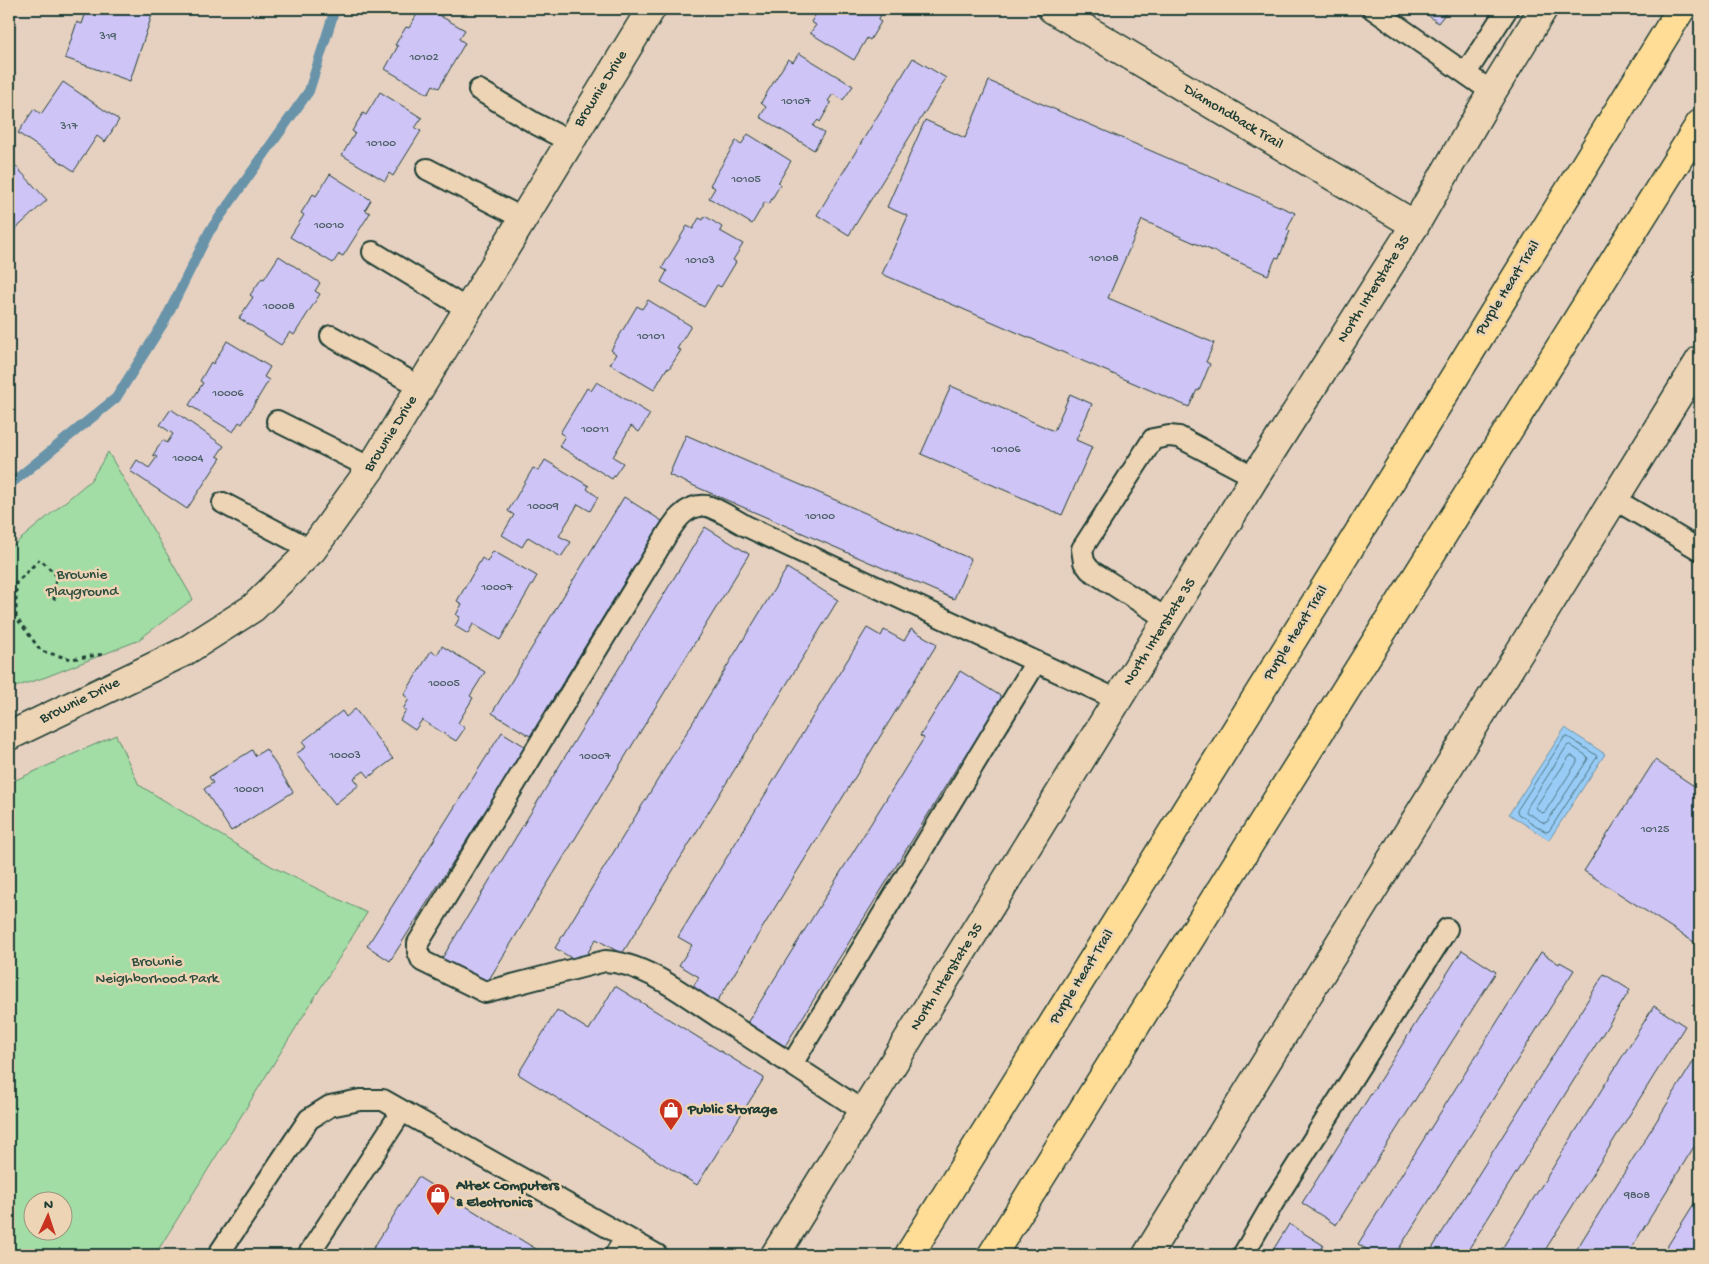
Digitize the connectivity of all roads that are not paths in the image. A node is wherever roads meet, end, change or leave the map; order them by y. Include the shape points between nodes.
1 (651, 9) edge
2 (1052, 9) edge
3 (1373, 9) edge
4 (1507, 9) edge
5 (1543, 9) edge
6 (1681, 9) edge
7 (1466, 73) junction
8 (479, 90) dead end
9 (1492, 92) junction
10 (1700, 124) edge
11 (569, 141) junction
12 (427, 169) dead end
13 (522, 218) junction
14 (1415, 225) junction
15 (373, 252) dead end
16 (467, 310) junction
17 (331, 336) dead end
18 (1700, 360) edge
19 (420, 387) junction
20 (277, 421) dead end
21 (371, 468) junction
22 (1255, 477) junction
23 (1614, 500) junction
24 (223, 503) dead end
25 (312, 550) junction
26 (1700, 550) edge
27 (1167, 620) junction
28 (1036, 662) junction
29 (1118, 700) junction
30 (9, 736) edge
31 (1447, 928) dead end
32 (792, 1064) junction
33 (402, 1111) junction
34 (864, 1112) junction
35 (625, 1238) junction
36 (220, 1255) edge
37 (308, 1255) edge
38 (615, 1255) edge
39 (656, 1255) edge
40 (775, 1255) edge
41 (909, 1255) edge
42 (992, 1255) edge
43 (1147, 1255) edge
44 (1243, 1255) edge

1 - 11 main road, Brownie Drive
2 - 14 main road, Diamondback Trail
3 - 7 lane
4 - 7 lane
5 - 9 main road, North Interstate 35
6 - 41 highway, Purple Heart Trail
7 - 9 lane
8 - 11 lane
9 - 14 main road, North Interstate 35
10 - 42 highway
11 - 13 main road, Brownie Drive
12 - 13 lane
13 - 16 main road, Brownie Drive
14 - 22 main road, North Interstate 35
15 - 16 lane
16 - 19 main road, Brownie Drive
17 - 19 lane
18 - 23 main road
19 - 21 main road, Brownie Drive
20 - 21 lane
21 - 25 main road, Brownie Drive
22 - 27 main road, North Interstate 35
22 - 27 lane via 1179,437 1153,439 1082,549 1084,562 1090,570
23 - 26 lane
23 - 43 main road
24 - 25 lane
25 - 30 main road, Brownie Drive via 253,608 184,652
27 - 29 main road, North Interstate 35
28 - 29 lane
28 - 32 lane
28 - 32 lane via 708,506 694,507 681,514 657,551 418,943 422,961 485,992 606,961 618,962 650,974
29 - 34 main road, North Interstate 35
31 - 44 lane
32 - 34 lane
33 - 35 lane
33 - 36 lane via 383,1100 360,1100 330,1106 309,1119
33 - 37 lane
34 - 40 main road, North Interstate 35
35 - 38 lane
35 - 39 lane

